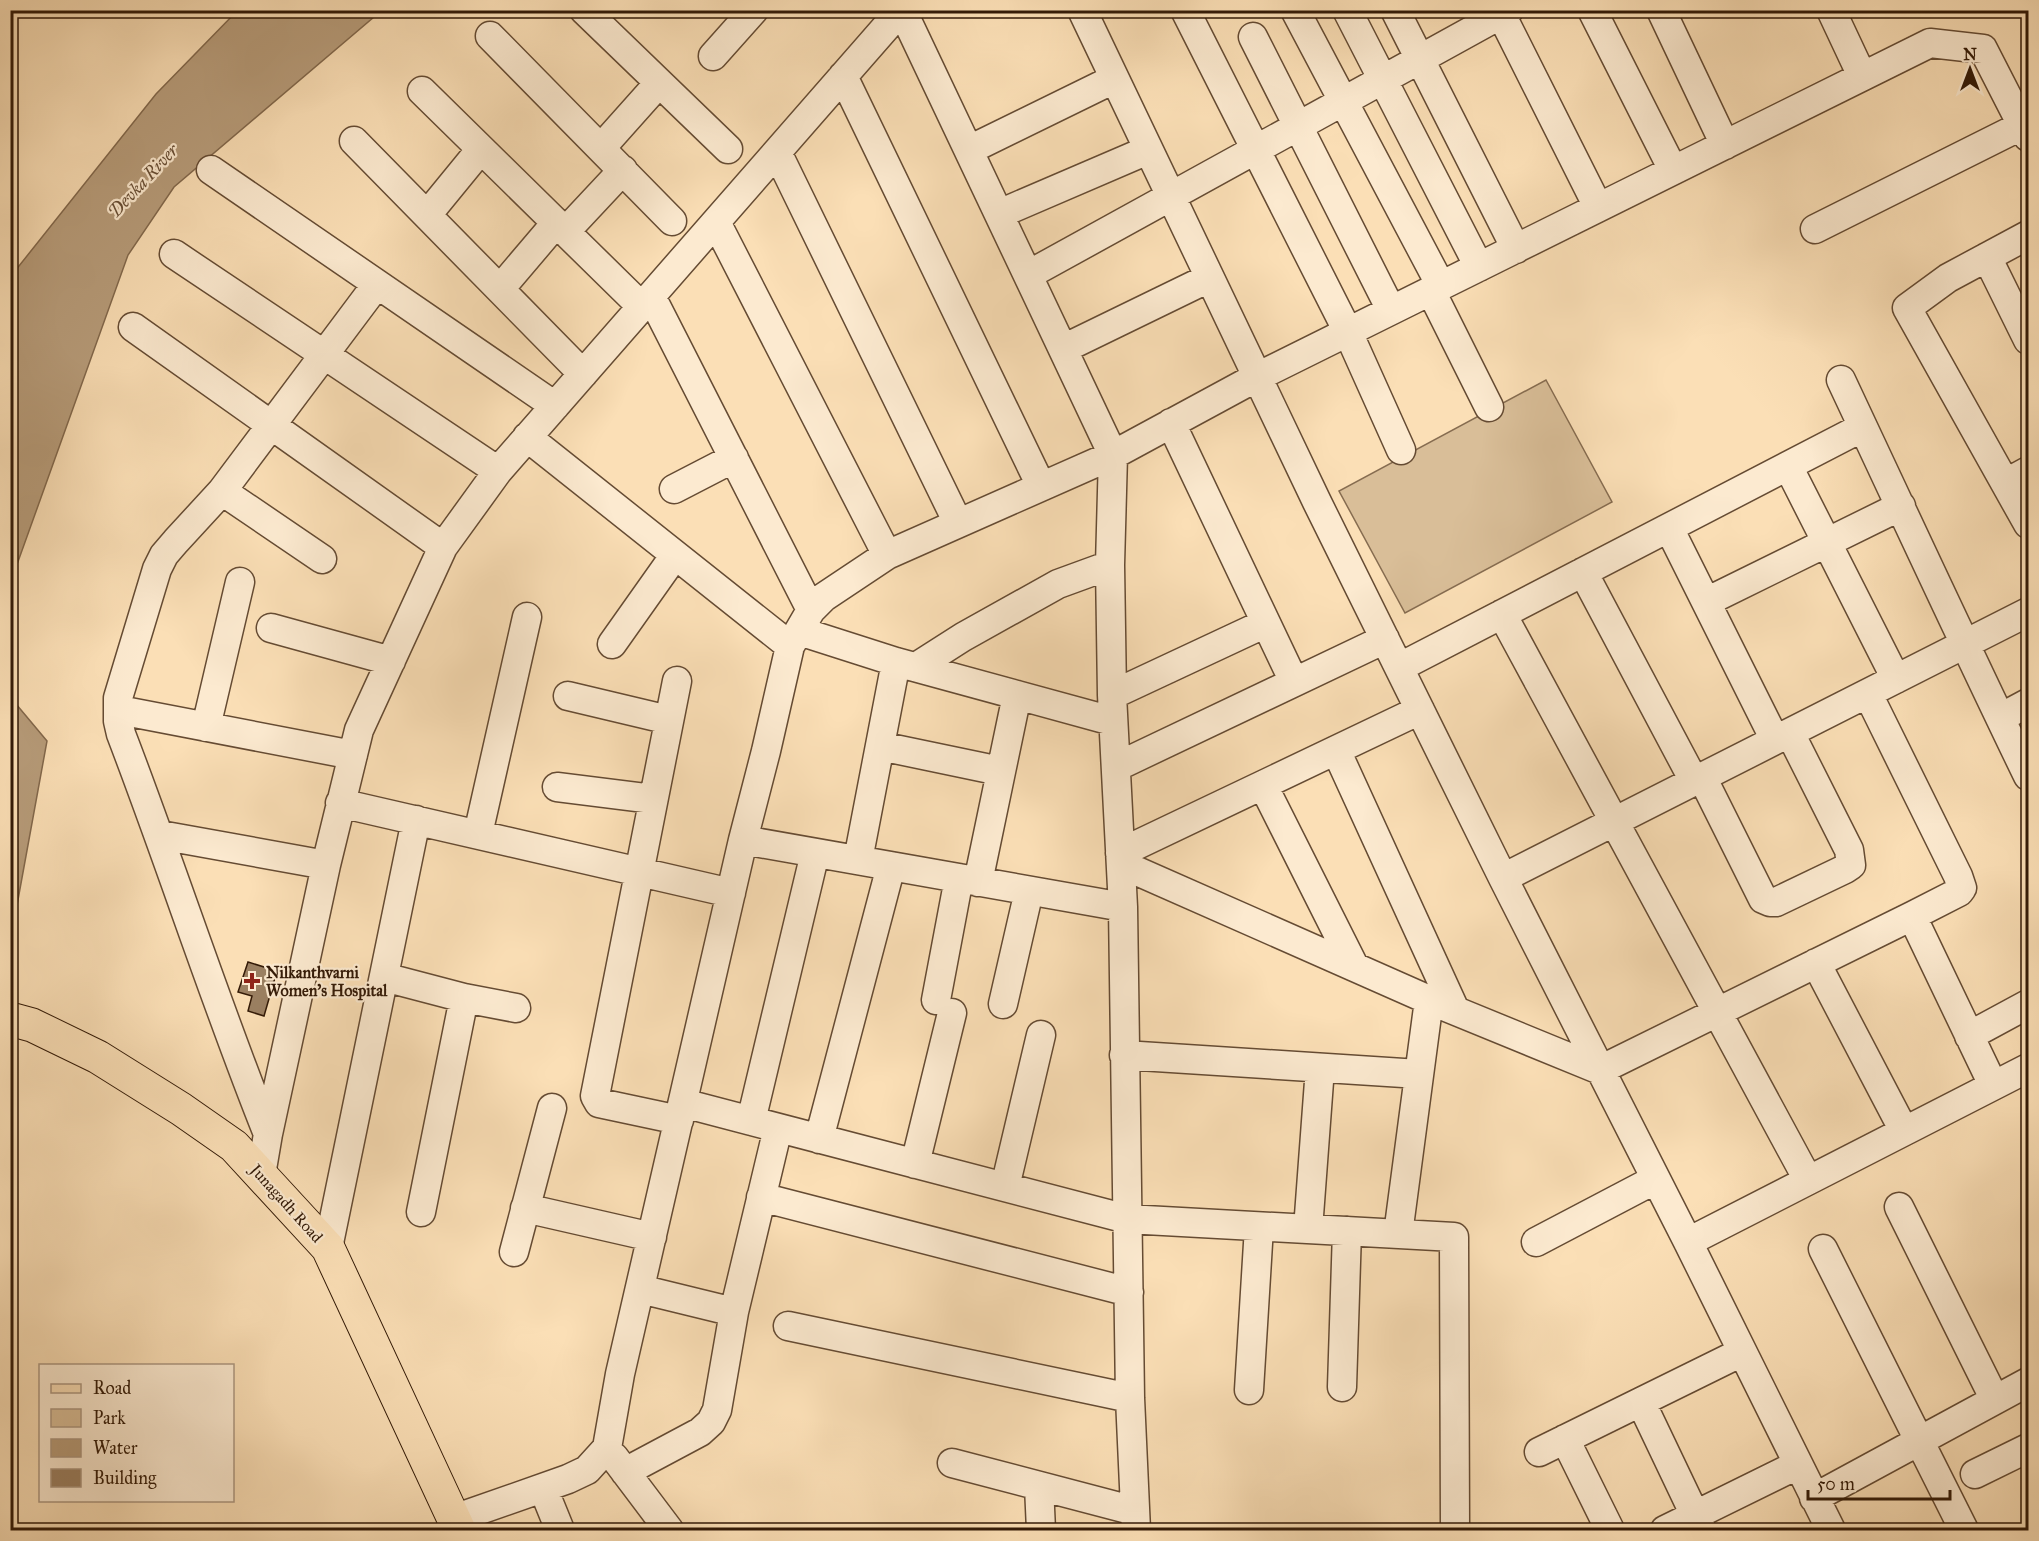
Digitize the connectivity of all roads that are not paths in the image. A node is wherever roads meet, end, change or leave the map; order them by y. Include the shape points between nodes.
1 (584, 10) edge
2 (902, 10) edge
3 (1082, 10) edge
4 (1185, 10) edge
5 (1295, 10) edge
6 (1347, 10) edge
7 (1395, 10) edge
8 (1592, 10) edge
9 (1661, 10) edge
10 (1831, 10) edge
11 (1503, 12) edge
12 (742, 15) edge
13 (490, 36) dead end
14 (1253, 37) dead end
15 (712, 56) dead end
16 (1420, 59) junction
17 (843, 76) junction
18 (1862, 76) junction
19 (1114, 79) junction
20 (1382, 81) junction
21 (659, 83) junction
22 (422, 91) dead end
23 (1343, 102) junction
24 (1299, 126) junction
25 (2026, 131) edge
26 (354, 141) dead end
27 (1725, 145) junction
28 (601, 148) junction
29 (481, 149) junction
30 (728, 149) dead end
31 (1257, 149) junction
32 (969, 150) junction
33 (1148, 150) junction
34 (777, 152) junction
35 (212, 170) dead end
36 (622, 170) junction
37 (1673, 170) junction
38 (1170, 197) junction
39 (1599, 207) junction
40 (999, 214) junction
41 (427, 215) junction
42 (672, 221) dead end
43 (716, 222) junction
44 (561, 227) junction
45 (1815, 229) dead end
46 (2028, 235) edge
47 (1516, 249) junction
48 (174, 254) dead end
49 (1987, 257) junction
50 (1479, 267) junction
51 (1028, 275) junction
52 (1209, 278) junction
53 (377, 284) junction
54 (1436, 288) junction
55 (500, 289) junction
56 (646, 302) junction
57 (1391, 310) junction
58 (133, 327) dead end
59 (1348, 332) junction
60 (2028, 340) edge
61 (1063, 349) junction
62 (324, 354) junction
63 (583, 374) junction
64 (1257, 377) junction
65 (1841, 380) dead end
66 (555, 406) junction
67 (1489, 407) dead end
68 (1171, 423) junction
69 (272, 425) junction
70 (1863, 427) junction
71 (527, 437) junction
72 (1401, 450) dead end
73 (1113, 455) junction
74 (734, 458) junction
75 (1788, 466) junction
76 (498, 471) junction
77 (2017, 477) edge
78 (1041, 486) junction
79 (674, 489) dead end
80 (222, 491) junction
81 (1900, 506) junction
82 (958, 523) junction
83 (2028, 524) edge
84 (1669, 528) junction
85 (1828, 542) junction
86 (443, 546) junction
87 (675, 555) junction
88 (887, 555) junction
89 (322, 560) dead end
90 (1110, 565) junction
91 (1583, 572) junction
92 (240, 582) dead end
93 (1706, 602) junction
94 (2028, 612) edge
95 (1502, 614) junction
96 (527, 617) dead end
97 (1266, 623) junction
98 (271, 628) dead end
99 (800, 629) junction
100 (1385, 639) junction
101 (612, 644) dead end
102 (1964, 645) junction
103 (391, 661) junction
104 (906, 665) junction
105 (1400, 667) junction
106 (1896, 679) junction
107 (677, 681) dead end
108 (1294, 682) junction
109 (1868, 694) junction
110 (1017, 695) junction
111 (568, 696) dead end
112 (2028, 703) edge
113 (1112, 708) junction
114 (119, 710) junction
115 (1420, 710) junction
116 (2000, 718) junction
117 (669, 720) junction
118 (206, 727) junction
119 (1783, 737) junction
120 (880, 746) junction
121 (1336, 750) junction
122 (352, 755) junction
123 (1116, 767) junction
124 (1000, 771) junction
125 (2028, 776) edge
126 (1698, 779) junction
127 (1263, 784) junction
128 (557, 787) dead end
129 (653, 799) junction
130 (340, 803) junction
131 (416, 820) junction
132 (1614, 822) junction
133 (478, 834) junction
134 (160, 835) junction
135 (742, 840) junction
136 (815, 853) junction
137 (1121, 858) junction
138 (858, 860) junction
139 (326, 865) junction
140 (891, 866) junction
141 (638, 871) junction
142 (1503, 878) junction
143 (968, 880) junction
144 (1029, 891) junction
145 (731, 893) junction
146 (1123, 907) junction
147 (1912, 916) junction
148 (1816, 963) junction
149 (1354, 966) junction
150 (384, 977) junction
151 (464, 998) junction
152 (1430, 999) junction
153 (1003, 1004) dead end
154 (2028, 1004) edge
155 (516, 1008) dead end
156 (1455, 1010) junction
157 (1718, 1012) junction
158 (10, 1018) edge
159 (1041, 1035) dead end
160 (1969, 1036) junction
161 (1124, 1055) junction
162 (1320, 1068) junction
163 (2028, 1068) edge
164 (1600, 1070) junction
165 (1419, 1074) junction
166 (1993, 1085) junction
167 (552, 1108) dead end
168 (681, 1112) junction
169 (751, 1121) junction
170 (778, 1128) junction
171 (1904, 1131) junction
172 (268, 1134) junction
173 (819, 1139) junction
174 (915, 1164) junction
175 (261, 1175) junction
176 (1656, 1179) junction
177 (1808, 1180) junction
178 (1005, 1187) junction
179 (761, 1197) junction
180 (1899, 1207) dead end
181 (525, 1208) junction
182 (421, 1212) dead end
183 (1127, 1219) junction
184 (1259, 1227) junction
185 (1308, 1229) junction
186 (1347, 1231) junction
187 (1398, 1234) junction
188 (652, 1237) junction
189 (1536, 1242) dead end
190 (1688, 1242) junction
191 (328, 1248) junction
192 (1823, 1249) dead end
193 (513, 1252) dead end
194 (640, 1289) junction
195 (1129, 1292) junction
196 (734, 1312) junction
197 (788, 1326) dead end
198 (1742, 1352) junction
199 (2028, 1382) edge
200 (1342, 1387) dead end
201 (1249, 1390) dead end
202 (1130, 1398) junction
203 (1995, 1400) junction
204 (1641, 1402) junction
205 (1565, 1439) junction
206 (1920, 1442) junction
207 (607, 1448) junction
208 (2028, 1448) edge
209 (1539, 1452) dead end
210 (952, 1463) dead end
211 (1797, 1465) junction
212 (625, 1472) junction
213 (1974, 1474) dead end
214 (1039, 1486) junction
215 (543, 1488) junction
216 (1814, 1498) junction
217 (1136, 1521) edge
218 (1699, 1523) edge
219 (457, 1525) edge
220 (560, 1530) edge
221 (669, 1530) edge
222 (1041, 1530) edge
223 (1455, 1530) edge
224 (1610, 1530) edge
225 (1665, 1530) edge
226 (1831, 1530) edge
227 (1964, 1530) edge

1 - 21 street
2 - 17 street
2 - 32 street
3 - 19 street
4 - 31 street
5 - 23 street
6 - 20 street
7 - 16 street
8 - 37 street
9 - 27 street
10 - 18 street
11 - 16 street
11 - 39 street
12 - 15 street
13 - 28 street
14 - 24 street
16 - 20 street
16 - 47 street
17 - 34 street
17 - 78 street
18 - 25 street via 1930,43 1983,49
18 - 27 street
19 - 32 street
19 - 33 street
20 - 23 street
20 - 50 street
21 - 28 street
21 - 30 street
22 - 29 street
23 - 24 street
23 - 54 street
24 - 31 street
24 - 57 street
25 - 45 street
26 - 41 street
27 - 37 street
28 - 36 street
29 - 41 street
29 - 44 street
31 - 38 street
31 - 59 street
32 - 40 street
33 - 38 street
33 - 40 street
34 - 43 street
34 - 82 street
35 - 53 street
36 - 42 street
36 - 44 street
37 - 39 street
38 - 51 street
38 - 52 street
39 - 47 street
40 - 51 street
41 - 55 street
43 - 56 street
43 - 88 street
44 - 55 street
44 - 56 street
46 - 49 street
47 - 50 street
48 - 62 street
49 - 60 street
49 - 77 street via 1948,278 1907,308
50 - 54 street
51 - 61 street
52 - 61 street
52 - 64 street
53 - 62 street
53 - 66 street
54 - 57 street
54 - 67 street
55 - 63 street
56 - 63 street
56 - 74 street
57 - 59 street
58 - 69 street
59 - 64 street
59 - 72 street
61 - 73 street
62 - 69 street
62 - 76 street
63 - 66 street
64 - 68 street
64 - 100 street
65 - 70 street
66 - 71 street
68 - 73 street
68 - 97 street
69 - 80 street
69 - 86 street
70 - 75 street
70 - 81 street
71 - 76 street
71 - 87 street
73 - 78 street
73 - 90 street
74 - 79 street
74 - 99 street
75 - 84 street
75 - 85 street
76 - 86 street
77 - 83 street
78 - 82 street
80 - 89 street
80 - 114 street via 176,540 157,569 118,698
81 - 85 street
81 - 102 street
82 - 88 street
84 - 91 street
84 - 93 street
85 - 93 street
85 - 106 street
86 - 103 street
87 - 99 street
87 - 101 street
88 - 99 street via 824,597
90 - 104 street via 1058,584
90 - 113 street
91 - 95 street
91 - 126 street
92 - 118 street
93 - 119 street
94 - 102 street
95 - 105 street
95 - 132 street
96 - 133 street
97 - 108 street
97 - 113 street
98 - 103 street
99 - 104 street
99 - 135 street
100 - 105 street
100 - 108 street
102 - 106 street
102 - 116 street
103 - 122 street via 359,730
104 - 110 street
104 - 120 street
105 - 115 street
106 - 109 street
107 - 117 street
108 - 123 street
109 - 119 street
109 - 147 street via 1961,882 1959,892
110 - 113 street
110 - 124 street
111 - 117 street
112 - 116 street
113 - 123 street
114 - 118 street
114 - 134 street via 121,734
115 - 121 street
115 - 142 street
116 - 125 street
117 - 129 street
118 - 122 street
119 - 126 street
119 - 126 street via 1849,850 1851,865 1845,869 1776,902 1763,899
120 - 124 street
120 - 138 street
121 - 127 street
121 - 156 street
122 - 130 street
123 - 137 street
124 - 143 street
126 - 132 street
127 - 137 street
127 - 149 street
128 - 129 street
129 - 141 street
130 - 131 street
130 - 139 street
131 - 133 street
131 - 150 street
132 - 142 street
132 - 157 street
133 - 141 street
134 - 139 street
134 - 172 street via 231,1042
135 - 136 street
135 - 145 street
136 - 138 street
136 - 169 street
137 - 146 street
137 - 149 street
138 - 140 street
139 - 172 street
140 - 143 street
140 - 173 street
141 - 145 street
141 - 168 street via 595,1096 599,1103 611,1107
142 - 164 street
143 - 144 street
143 - 174 street
144 - 146 street
144 - 153 street
145 - 168 street
146 - 161 street
147 - 148 street
147 - 160 street
148 - 157 street
148 - 171 street
149 - 152 street
150 - 151 street
150 - 191 street
151 - 155 street
151 - 182 street
152 - 156 street
152 - 165 street
154 - 160 street
156 - 164 street
157 - 164 street
157 - 177 street
158 - 175 main road, Junagadh Road via 98,1057 140,1082 234,1146
159 - 178 street
160 - 166 street
161 - 162 street
161 - 183 street
162 - 165 street
162 - 185 street
163 - 166 street
164 - 176 street
165 - 187 street
166 - 171 street
167 - 181 street
168 - 169 street
168 - 188 street
169 - 170 street
170 - 173 street
170 - 179 street
171 - 177 street
172 - 175 street
173 - 174 street
174 - 178 street
175 - 191 main road, Junagadh Road
176 - 189 street
176 - 190 street
177 - 190 street
178 - 183 street
179 - 195 street
179 - 196 street
180 - 203 street
181 - 188 street
181 - 193 street
183 - 184 street
183 - 195 street
184 - 185 street
184 - 201 street
185 - 186 street
186 - 187 street
186 - 200 street
187 - 223 street via 1454,1237
188 - 194 street
190 - 198 street
191 - 219 main road, Junagadh Road
192 - 206 street
194 - 196 street
194 - 207 street
195 - 202 street
196 - 212 street via 717,1410 711,1422 700,1432
197 - 202 street
198 - 204 street
198 - 211 street
199 - 203 street
202 - 217 street
203 - 206 street
204 - 205 street
204 - 218 street
205 - 209 street
205 - 224 street
206 - 216 street
206 - 227 street
207 - 212 street
207 - 215 street via 587,1470
208 - 213 street
210 - 214 street
211 - 216 street
211 - 218 street
212 - 221 street
214 - 217 street
214 - 222 street
215 - 219 street
215 - 220 street
216 - 226 street
218 - 225 street

